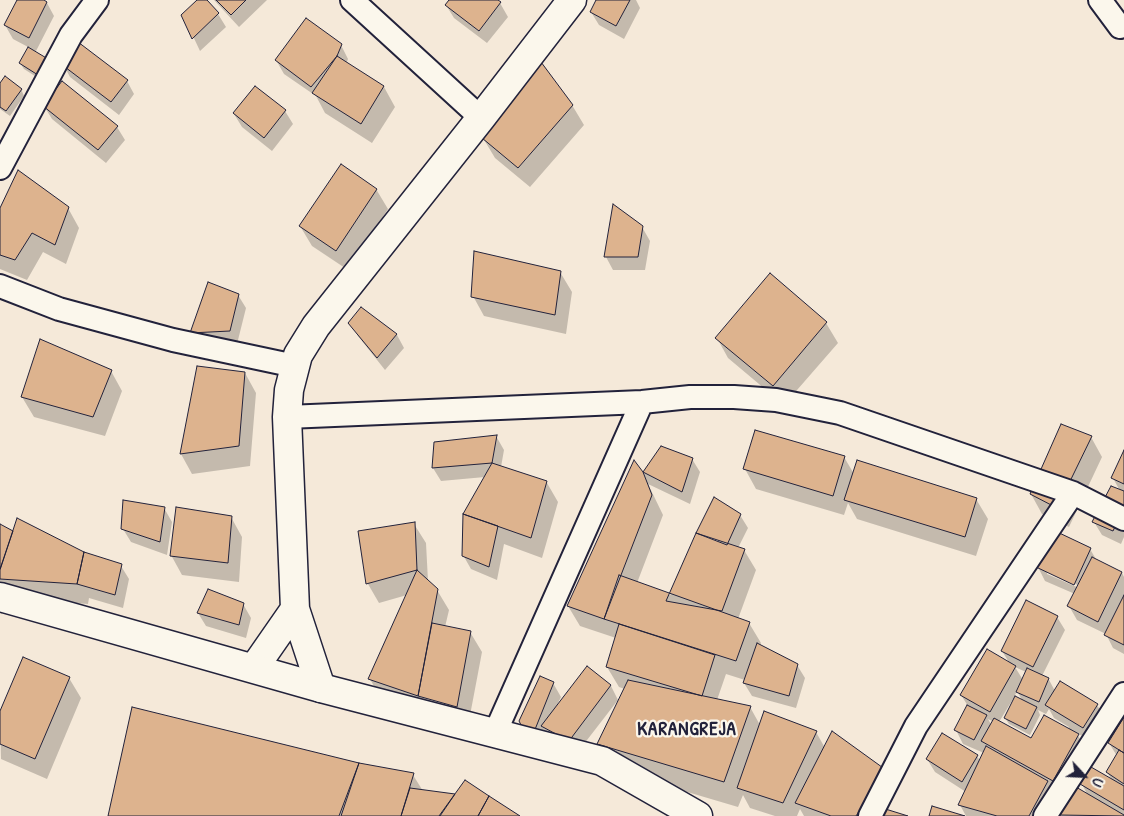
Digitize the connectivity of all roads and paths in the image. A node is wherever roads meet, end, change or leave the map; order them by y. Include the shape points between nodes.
1 (97, 0) edge
2 (352, 0) edge
3 (572, 0) edge
4 (1100, 0) edge
5 (1120, 27) dead end
6 (481, 118) junction
7 (0, 168) edge
8 (0, 286) edge
9 (294, 366) junction
10 (642, 402) junction
11 (287, 417) junction
12 (1073, 493) junction
13 (1124, 520) edge
14 (0, 597) edge
15 (295, 609) junction
16 (254, 668) junction
17 (322, 688) junction
18 (1124, 694) edge
19 (495, 733) junction
20 (698, 816) edge
21 (870, 816) edge
22 (1046, 816) edge

1 - 7 street via 71,35
2 - 6 street
3 - 6 street
4 - 5 street
6 - 9 street via 316,326
8 - 9 street via 59,309 173,340
9 - 11 street
10 - 11 street
10 - 12 street via 734,397 802,404 840,413
10 - 19 street
11 - 15 street
12 - 13 street
12 - 21 street via 916,726
14 - 16 street
15 - 16 street
15 - 17 street
16 - 17 street
17 - 19 street
18 - 22 street
19 - 20 street via 602,761

